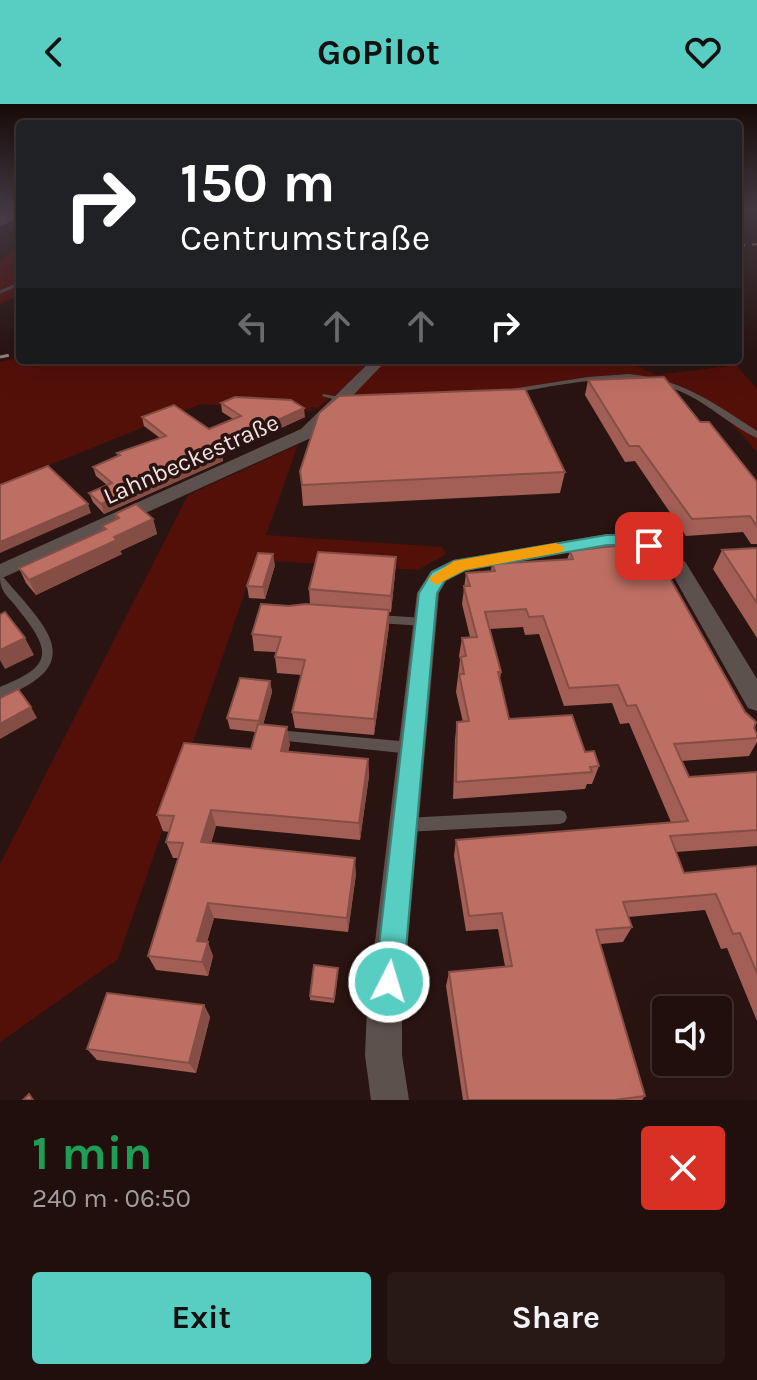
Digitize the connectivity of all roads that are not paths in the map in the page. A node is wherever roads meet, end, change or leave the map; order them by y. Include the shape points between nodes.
1 (376, 364) edge
2 (505, 392) edge
3 (757, 435) edge
4 (0, 572) edge
5 (0, 581) edge
6 (368, 618) edge
7 (425, 622) junction
8 (0, 693) edge
9 (757, 701) edge
10 (276, 735) edge
11 (412, 748) junction
12 (560, 817) dead end
13 (405, 825) junction
14 (390, 1100) edge

1 - 4 street, Lahnbeckestraße via 307,433
2 - 3 lane via 647,378 693,395
5 - 8 lane via 50,648 41,668
6 - 7 lane
7 - 9 street via 428,593 438,576 460,565 624,540 649,546 679,568
7 - 11 street
10 - 11 lane
11 - 13 street
12 - 13 lane
13 - 14 street via 385,1029

